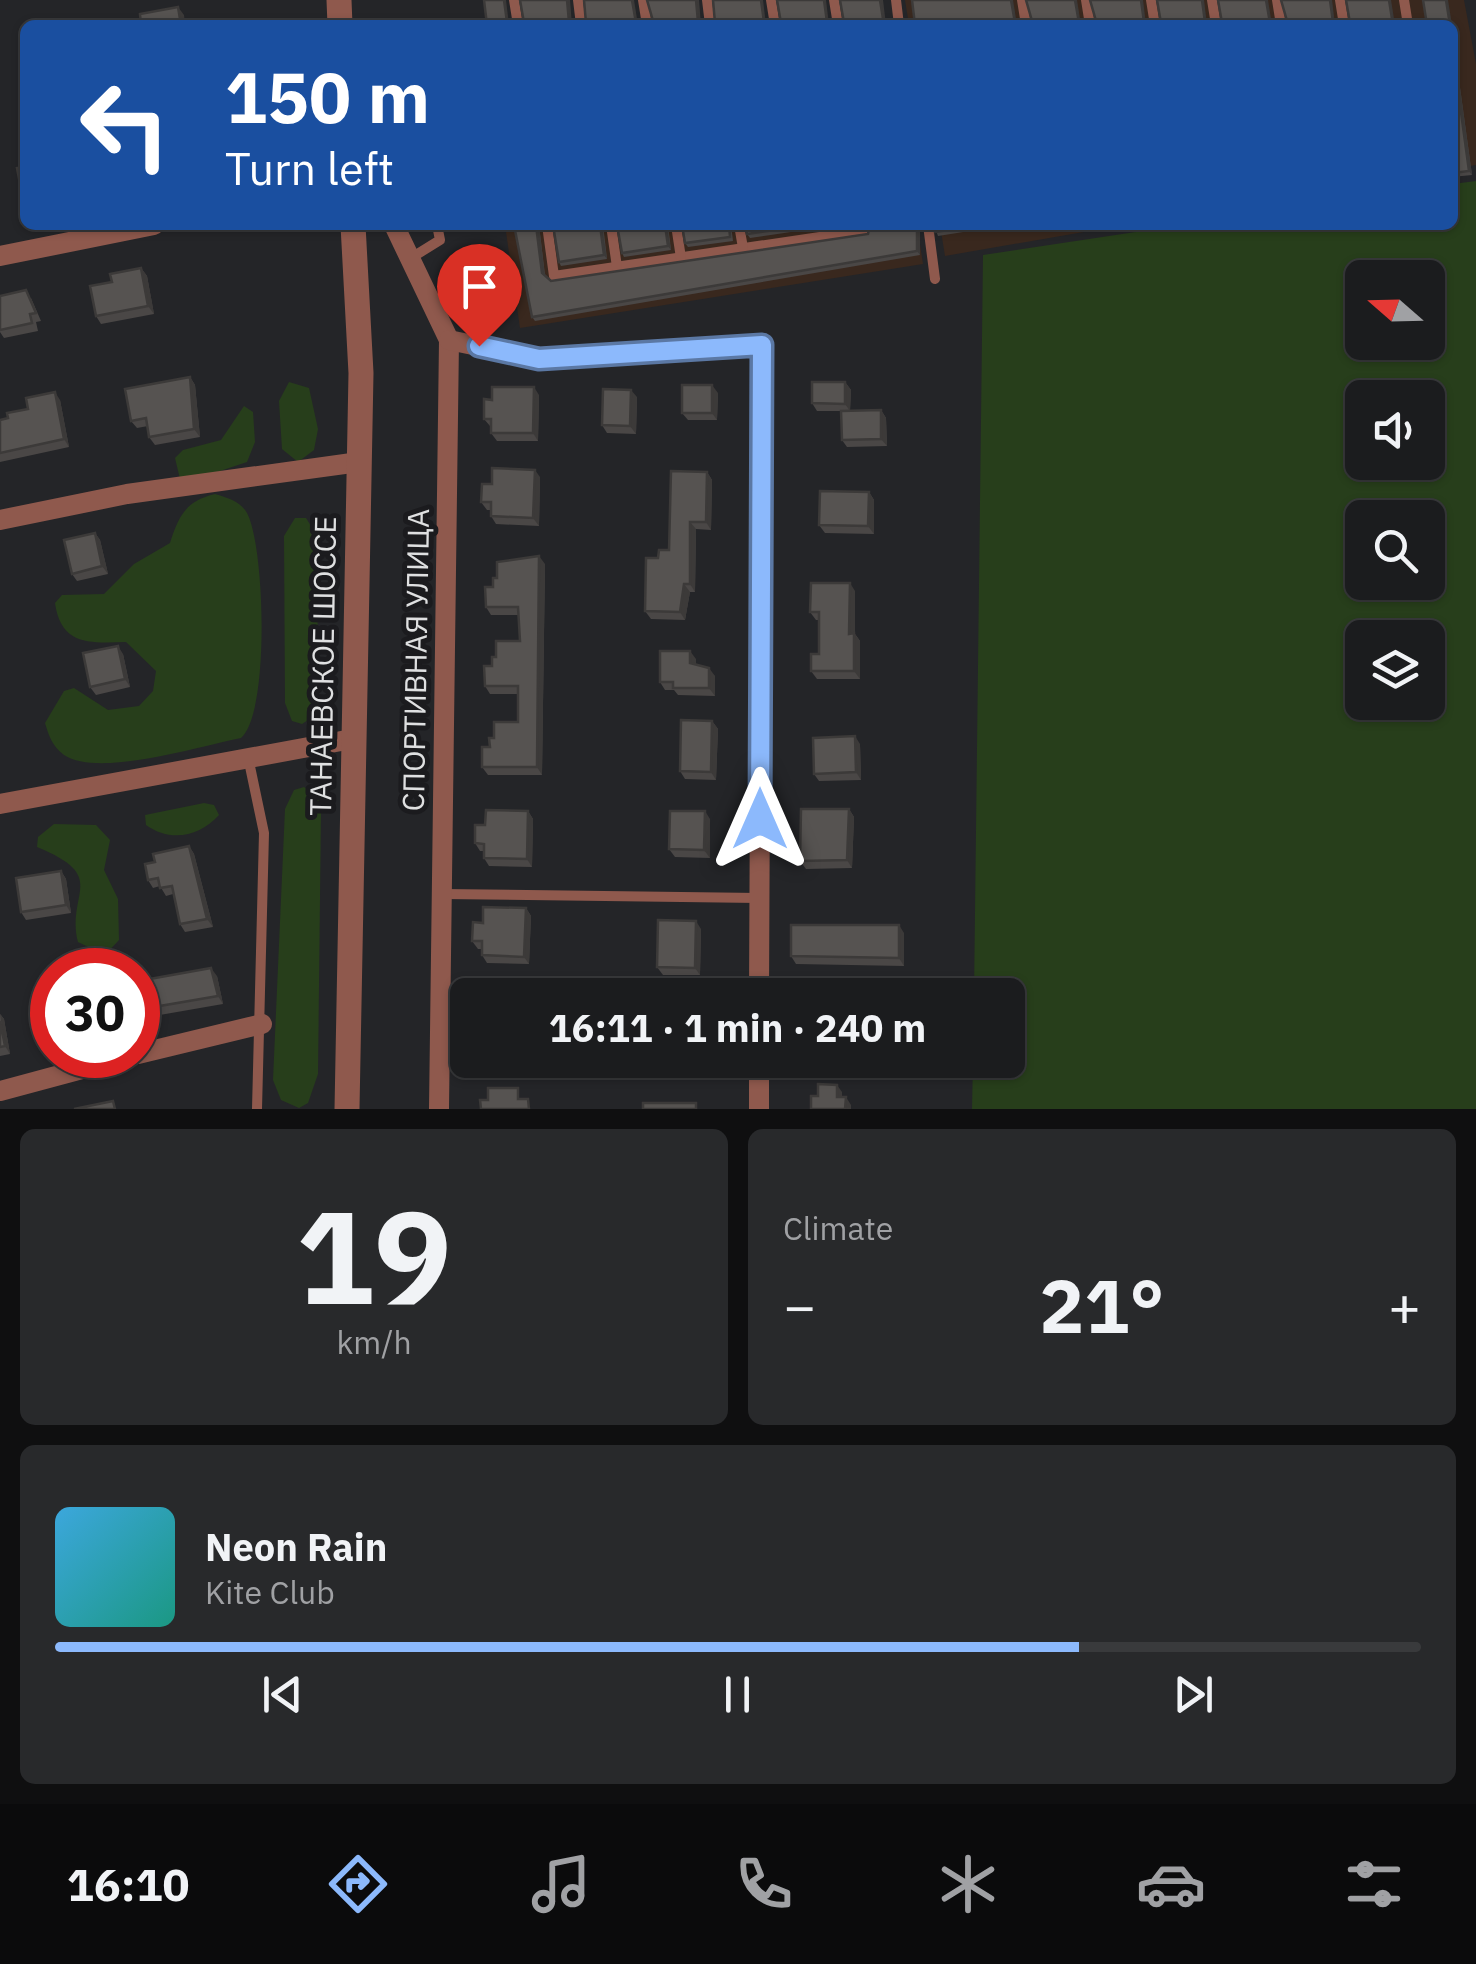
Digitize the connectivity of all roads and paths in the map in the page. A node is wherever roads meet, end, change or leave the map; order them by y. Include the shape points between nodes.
1 (129, 230) edge
2 (353, 230) edge
3 (396, 230) edge
4 (438, 230) edge
5 (548, 230) edge
6 (611, 230) edge
7 (677, 230) edge
8 (740, 230) edge
9 (805, 230) edge
10 (867, 230) edge
11 (929, 230) edge
12 (806, 239) junction
13 (743, 248) junction
14 (0, 256) edge
15 (681, 258) junction
16 (410, 259) junction
17 (616, 267) junction
18 (935, 279) dead end
19 (449, 340) junction
20 (358, 462) junction
21 (0, 520) edge
22 (352, 739) junction
23 (248, 756) junction
24 (0, 804) edge
25 (442, 894) junction
26 (760, 898) junction
27 (759, 978) edge
28 (262, 1024) junction
29 (160, 1048) edge
30 (48, 1078) edge
31 (759, 1078) edge
32 (0, 1091) edge
33 (257, 1109) edge
34 (347, 1109) edge
35 (439, 1109) edge
36 (758, 1109) edge

1 - 14 street
2 - 20 street, ТАНАЕВСКОЕ ШОССЕ
3 - 16 street, СПОРТИВНАЯ УЛИЦА
4 - 16 lane via 440,240
5 - 17 lane via 554,276
6 - 17 lane
7 - 15 lane
8 - 13 lane
9 - 12 lane
10 - 12 lane
11 - 18 lane
12 - 13 lane
13 - 15 lane
15 - 17 lane
16 - 19 street, СПОРТИВНАЯ УЛИЦА
19 - 25 street, СПОРТИВНАЯ УЛИЦА
19 - 26 street via 539,359 762,345
20 - 21 street via 127,494
20 - 22 street, ТАНАЕВСКОЕ ШОССЕ
22 - 23 street
22 - 34 street, ТАНАЕВСКОЕ ШОССЕ
23 - 24 street
23 - 28 lane via 264,833
25 - 26 lane
25 - 35 street, СПОРТИВНАЯ УЛИЦА
26 - 27 street
28 - 29 street
28 - 33 lane
30 - 32 street
31 - 36 street

